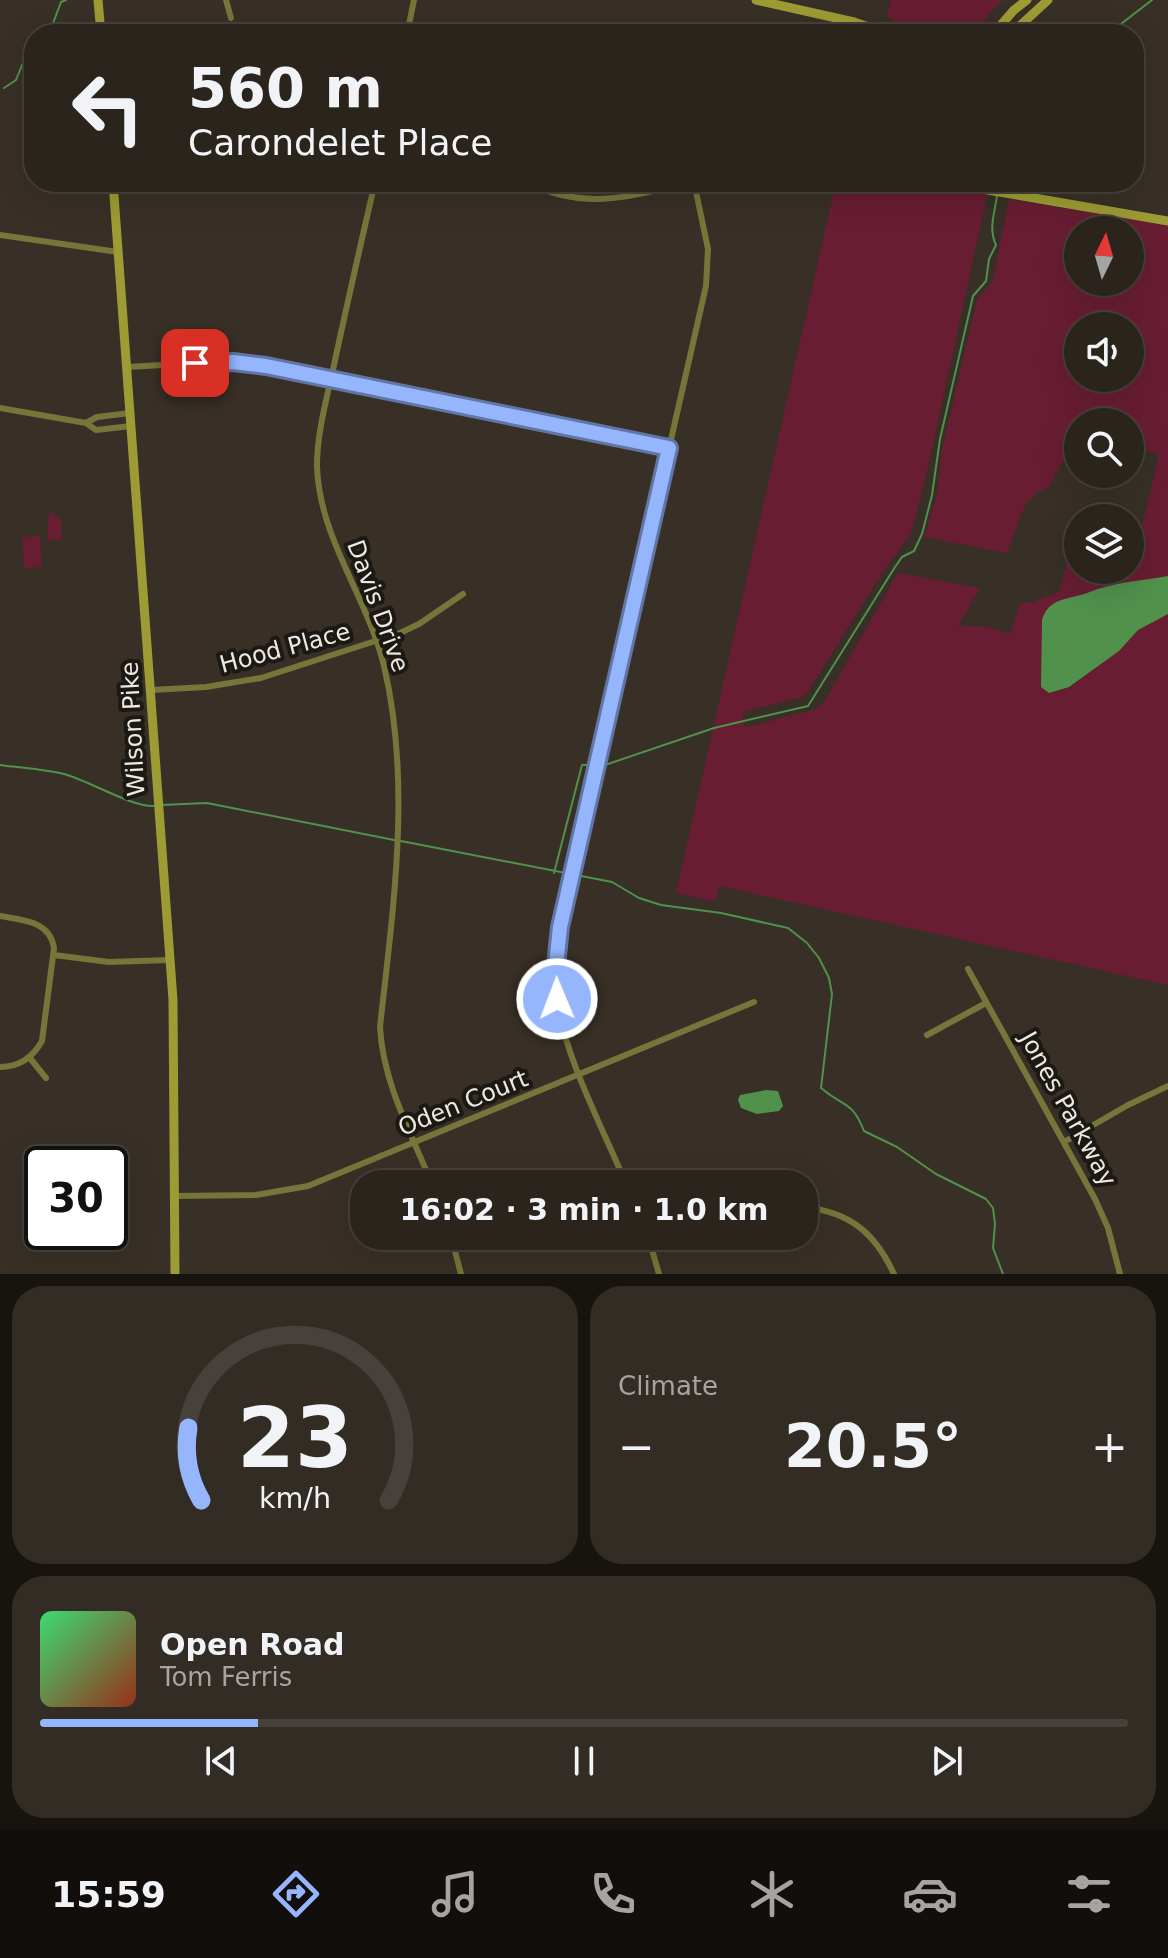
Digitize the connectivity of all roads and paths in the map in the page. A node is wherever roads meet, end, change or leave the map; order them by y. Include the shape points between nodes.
1 (98, 0) edge
2 (226, 0) edge
3 (414, 0) edge
4 (756, 0) edge
5 (1027, 0) edge
6 (1048, 0) edge
7 (231, 18) dead end
8 (100, 24) edge
9 (409, 24) edge
10 (846, 24) edge
11 (1002, 24) edge
12 (1022, 24) edge
13 (114, 192) edge
14 (373, 192) edge
15 (549, 192) edge
16 (644, 192) edge
17 (694, 192) edge
18 (992, 192) edge
19 (1168, 221) edge
20 (0, 235) edge
21 (118, 252) junction
22 (127, 367) junction
23 (331, 378) junction
24 (0, 408) edge
25 (130, 413) junction
26 (86, 423) junction
27 (131, 426) junction
28 (669, 448) junction
29 (463, 594) dead end
30 (377, 641) junction
31 (151, 690) junction
32 (0, 916) edge
33 (54, 955) junction
34 (170, 960) junction
35 (968, 969) dead end
36 (754, 1002) dead end
37 (986, 1003) junction
38 (927, 1035) dead end
39 (29, 1057) junction
40 (0, 1067) edge
41 (580, 1075) junction
42 (46, 1078) dead end
43 (1168, 1086) edge
44 (414, 1142) junction
45 (1064, 1142) junction
46 (426, 1170) edge
47 (620, 1170) edge
48 (175, 1196) junction
49 (818, 1209) edge
50 (455, 1250) edge
51 (652, 1250) edge
52 (175, 1274) edge
53 (461, 1274) edge
54 (659, 1274) edge
55 (894, 1274) edge
56 (1120, 1274) edge

1 - 8 main road
2 - 7 street
3 - 9 street
4 - 10 main road
5 - 11 main road
6 - 12 main road
13 - 21 main road, Wilson Pike
14 - 23 street, Davis Drive
15 - 16 street via 581,200
17 - 28 street via 709,265
18 - 19 main road
20 - 21 street
21 - 22 main road, Wilson Pike
22 - 23 street via 233,362
22 - 25 main road, Wilson Pike
23 - 28 street
23 - 30 street, Davis Drive via 319,441 319,486 327,522
24 - 26 street
25 - 26 street
25 - 27 main road, Wilson Pike
26 - 27 street via 96,430
27 - 31 main road, Wilson Pike
28 - 41 street via 560,927 555,975 561,1019
29 - 30 street, Hood Place via 419,624
30 - 31 street, Hood Place via 261,678
30 - 44 street, Davis Drive via 397,745 397,845 381,1052
31 - 34 main road, Wilson Pike
32 - 33 street via 41,926 53,940
33 - 34 street via 109,962
33 - 39 street via 45,1032
34 - 48 main road, Wilson Pike
35 - 37 street, Jones Parkway
36 - 41 street, Oden Court
37 - 38 street
37 - 45 street, Jones Parkway
39 - 40 street
39 - 42 street
41 - 44 street, Oden Court
41 - 47 street
43 - 45 street
44 - 46 street, Davis Drive
44 - 48 street, Oden Court via 280,1192
45 - 56 street, Jones Parkway via 1108,1228
48 - 52 main road, Wilson Pike
49 - 55 street via 847,1218 867,1234
50 - 53 street
51 - 54 street

